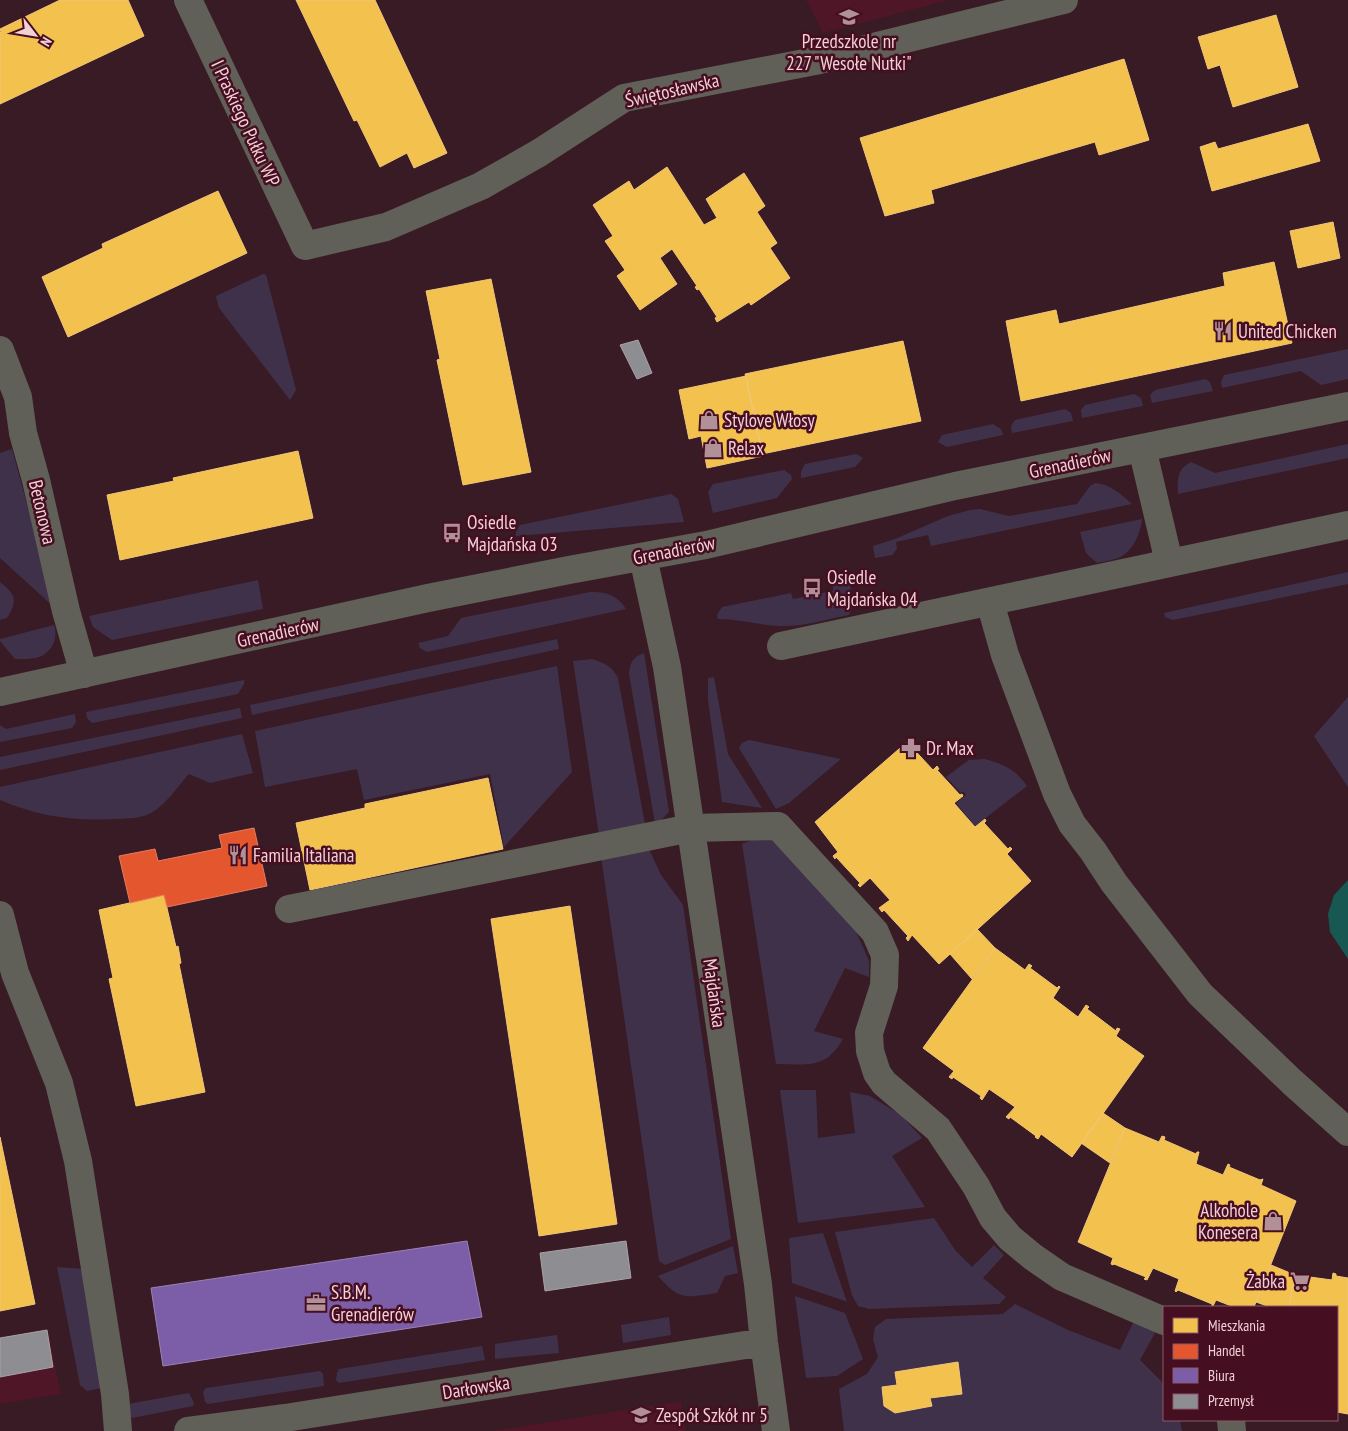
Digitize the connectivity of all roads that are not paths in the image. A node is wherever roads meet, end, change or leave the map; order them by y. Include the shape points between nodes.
1 (188, 0) edge
2 (1064, 0) edge
3 (305, 246) joint
4 (0, 350) edge
5 (1348, 406) edge
6 (1142, 448) junction
7 (1348, 525) edge
8 (644, 557) junction
9 (1170, 562) junction
10 (990, 602) junction
11 (781, 646) dead end
12 (84, 674) junction
13 (0, 692) edge
14 (691, 828) junction
15 (290, 909) dead end
16 (0, 915) edge
17 (1348, 1132) edge
18 (1163, 1320) edge
19 (764, 1342) junction
20 (258, 1426) edge
21 (118, 1431) edge
22 (188, 1431) edge
23 (776, 1431) edge

1 - 3 street, I Praskiego Pułku WP
2 - 3 street, Świętosławska via 820,60 624,98 481,186 386,227
4 - 12 street, Betonowa via 18,397 23,434
5 - 6 street, Grenadierów
6 - 8 street, Grenadierów via 956,486
6 - 9 street
7 - 9 street
8 - 12 street, Grenadierów via 437,596
8 - 14 street, Majdańska via 667,667
9 - 10 street
10 - 11 street
10 - 17 street via 1005,655 1057,794 1072,824 1200,994
12 - 13 street, Grenadierów
14 - 15 street
14 - 18 street via 778,826 875,932 885,955 884,986 869,1033 870,1051 884,1083 938,1129 993,1218 1010,1238 1062,1277
14 - 19 street, Majdańska
16 - 21 street via 15,973 59,1082 78,1161 116,1394
19 - 20 street, Darłowska
19 - 23 street, Majdańska
20 - 22 street, Darłowska

